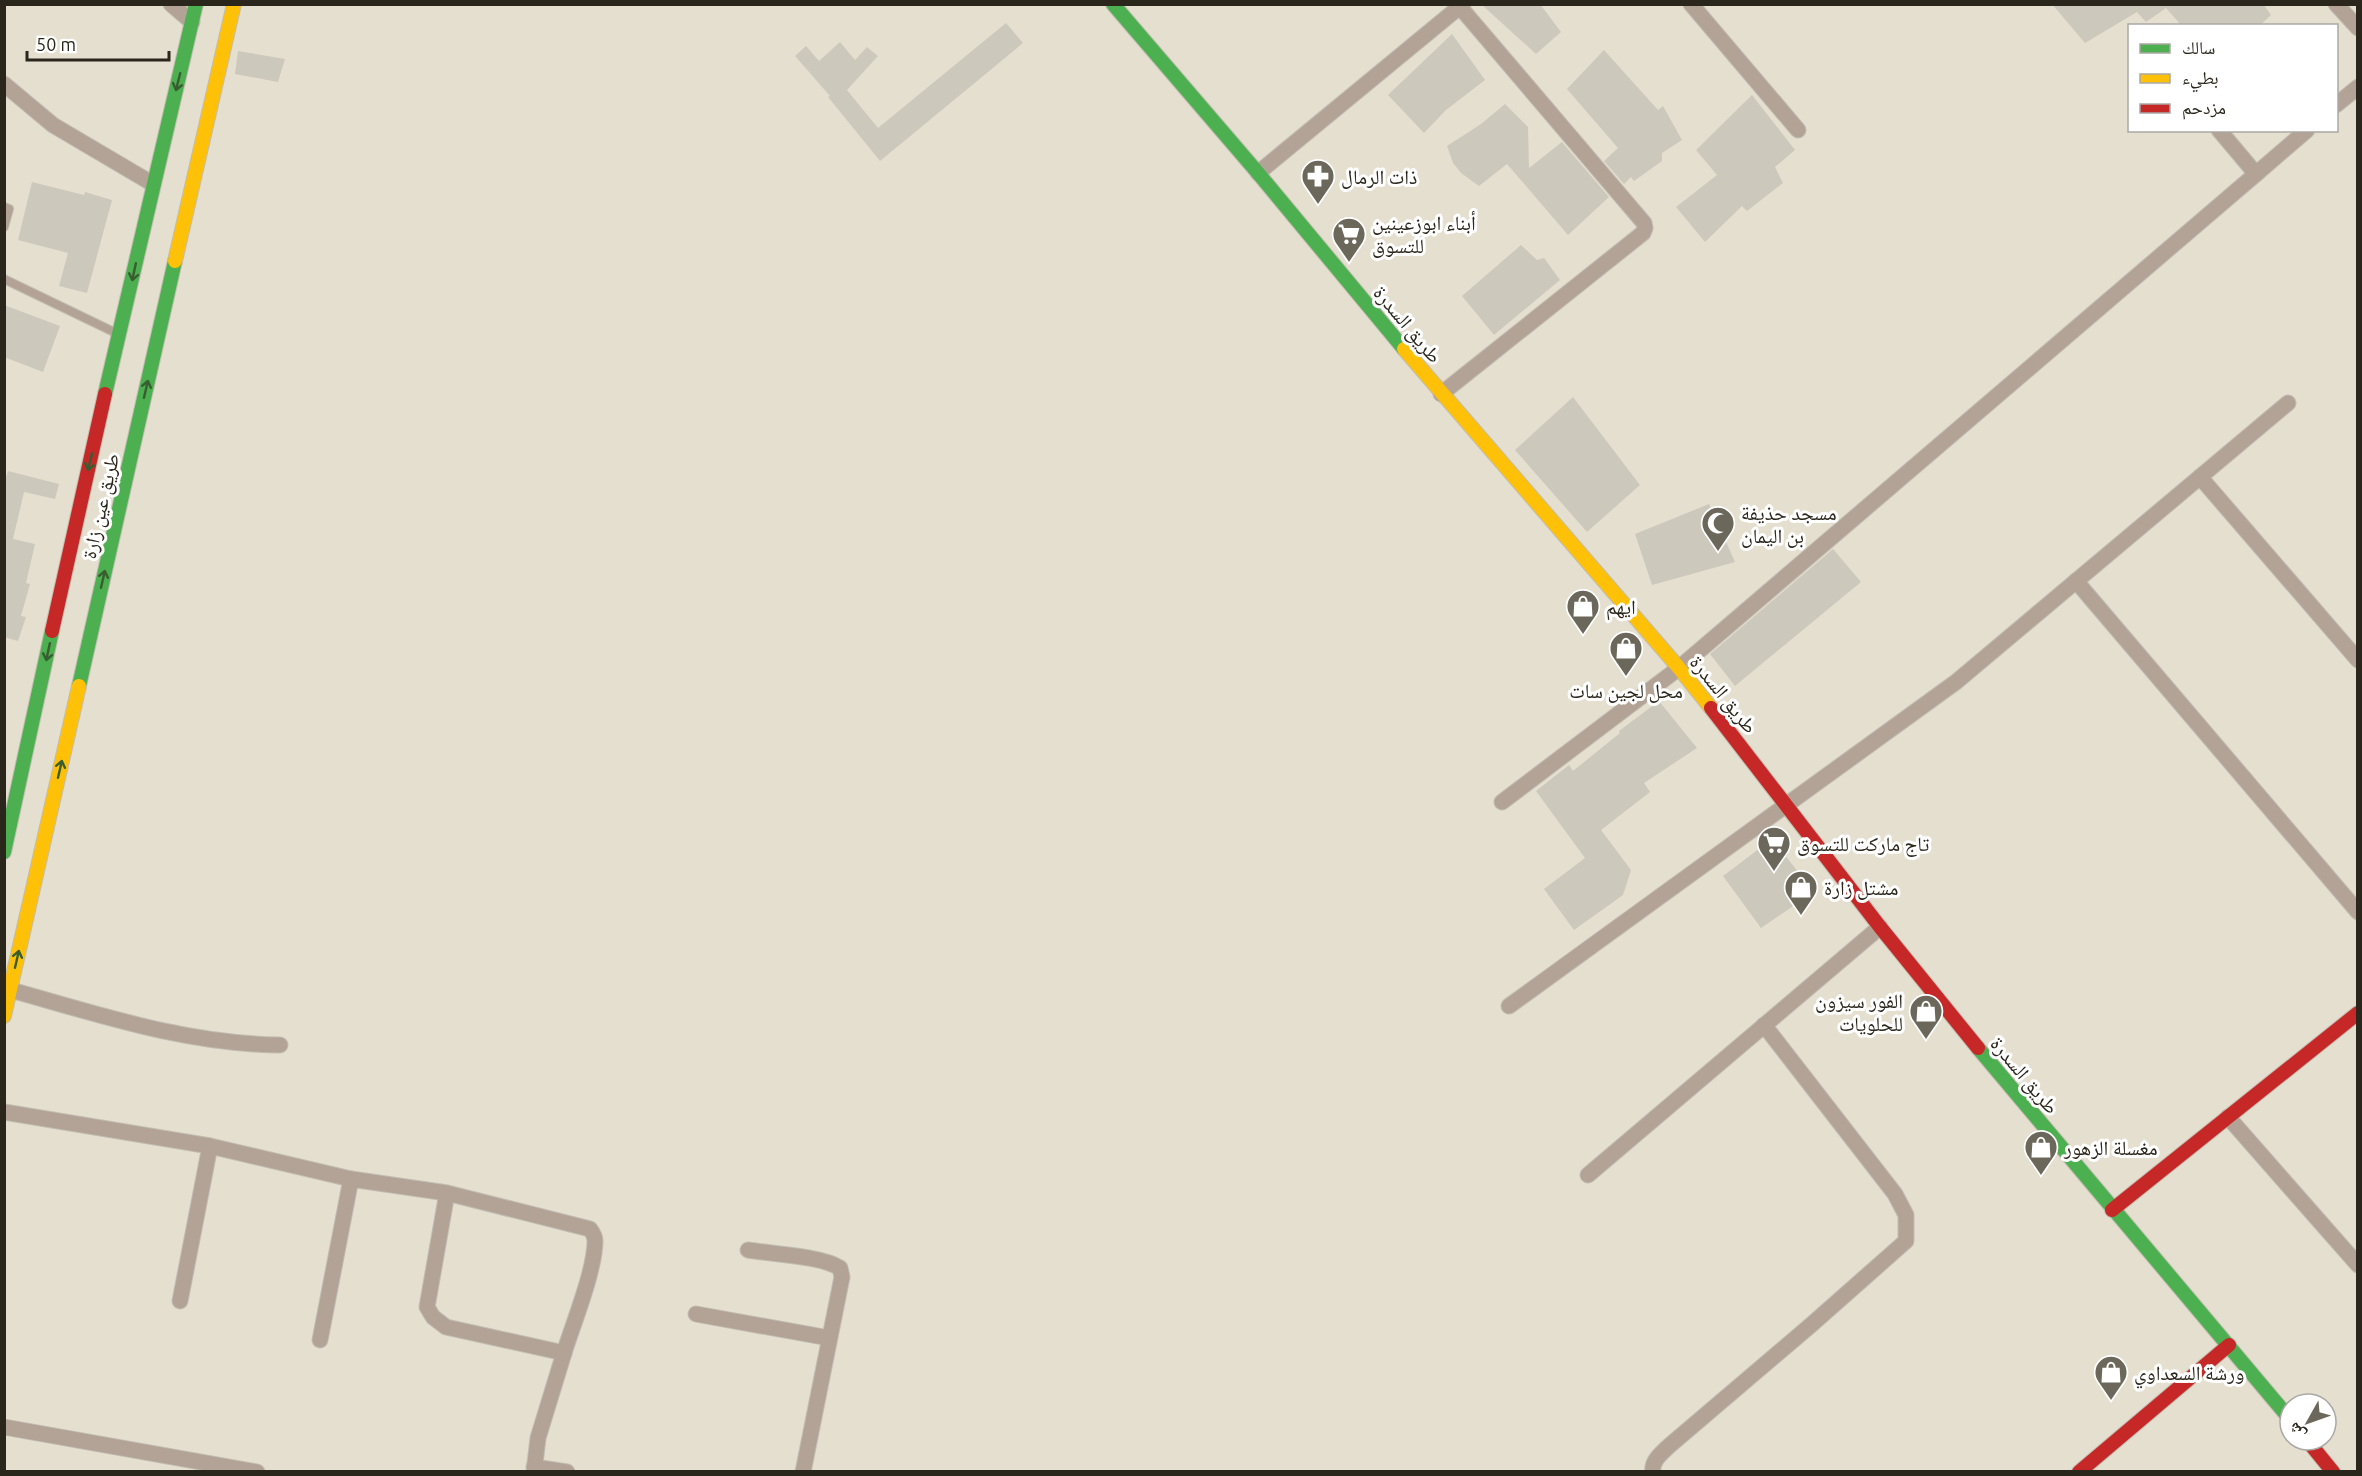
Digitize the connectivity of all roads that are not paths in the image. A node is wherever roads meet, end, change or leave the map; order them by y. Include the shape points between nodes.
1 (171, 4) edge
2 (196, 4) edge
3 (234, 4) edge
4 (1113, 4) edge
5 (1691, 4) edge
6 (2336, 4) edge
7 (1461, 6) edge
8 (192, 22) junction
9 (2358, 28) edge
10 (4, 84) edge
11 (2358, 87) edge
12 (2338, 104) edge
13 (1798, 130) dead end
14 (2221, 132) edge
15 (2305, 132) edge
16 (1258, 173) junction
17 (2256, 174) junction
18 (153, 184) junction
19 (4, 207) edge
20 (4, 227) edge
21 (4, 279) edge
22 (120, 335) junction
23 (1441, 394) junction
24 (2288, 403) dead end
25 (2200, 477) junction
26 (2076, 581) junction
27 (2358, 660) edge
28 (1679, 668) junction
29 (1502, 802) dead end
30 (1787, 804) junction
31 (4, 852) edge
32 (2358, 912) edge
33 (1880, 927) junction
34 (10, 990) junction
35 (1509, 1006) dead end
36 (2358, 1013) edge
37 (4, 1016) edge
38 (1764, 1025) junction
39 (280, 1045) dead end
40 (4, 1112) edge
41 (2228, 1117) junction
42 (210, 1146) junction
43 (1588, 1175) dead end
44 (351, 1179) junction
45 (447, 1193) junction
46 (2112, 1210) junction
47 (748, 1250) dead end
48 (2358, 1265) edge
49 (180, 1301) dead end
50 (696, 1314) dead end
51 (829, 1338) junction
52 (320, 1340) dead end
53 (2229, 1345) junction
54 (564, 1353) junction
55 (2278, 1404) edge
56 (4, 1428) edge
57 (2317, 1452) edge
58 (2097, 1466) edge
59 (226, 1468) edge
60 (534, 1469) edge
61 (257, 1472) edge
62 (567, 1472) edge
63 (803, 1472) edge
64 (1653, 1472) edge
65 (2079, 1472) edge
66 (2333, 1472) edge

1 - 8 street
2 - 8 main road, طريق عين زارة
34 -> 3 main road, طريق عين زارة
4 - 16 main road, طريق السدرة
5 - 13 street
6 - 9 street
7 - 16 street
7 - 23 street via 1646,228
8 -> 18 main road, طريق عين زارة
10 - 18 street via 52,125
11 - 12 street
14 - 17 street
15 - 17 street
16 - 23 main road, طريق السدرة
17 - 28 street
18 -> 22 main road, طريق عين زارة
19 - 20 lane via 9,209
21 - 22 lane
22 -> 31 main road, طريق عين زارة
23 - 28 main road, طريق السدرة
24 - 25 street
25 - 26 street
25 - 27 street
26 - 30 street via 1956,682
26 - 32 street
28 - 29 street
28 - 30 main road, طريق السدرة
30 - 33 main road, طريق السدرة
30 - 35 street
33 - 38 street
33 - 46 main road, طريق السدرة
34 - 37 main road, طريق عين زارة
34 - 39 street via 133,1025 239,1045
36 - 41 main road
38 - 43 street
38 - 64 street via 1895,1194 1906,1215 1906,1240 1669,1446 1656,1460
40 - 42 street
41 - 46 main road
41 - 48 street
42 - 44 street
42 - 49 street
44 - 45 street
44 - 52 street
45 - 54 street via 427,1307 433,1317 446,1327
45 - 54 street via 576,1224 594,1234 592,1263
46 - 53 main road, طريق السدرة
47 - 51 street via 821,1261 840,1268 842,1278
50 - 51 street
51 - 63 street
53 - 55 main road, طريق السدرة
53 - 58 main road
54 - 60 street via 538,1438
56 - 59 street
57 - 66 main road
58 - 65 main road
59 - 61 street
60 - 62 street

